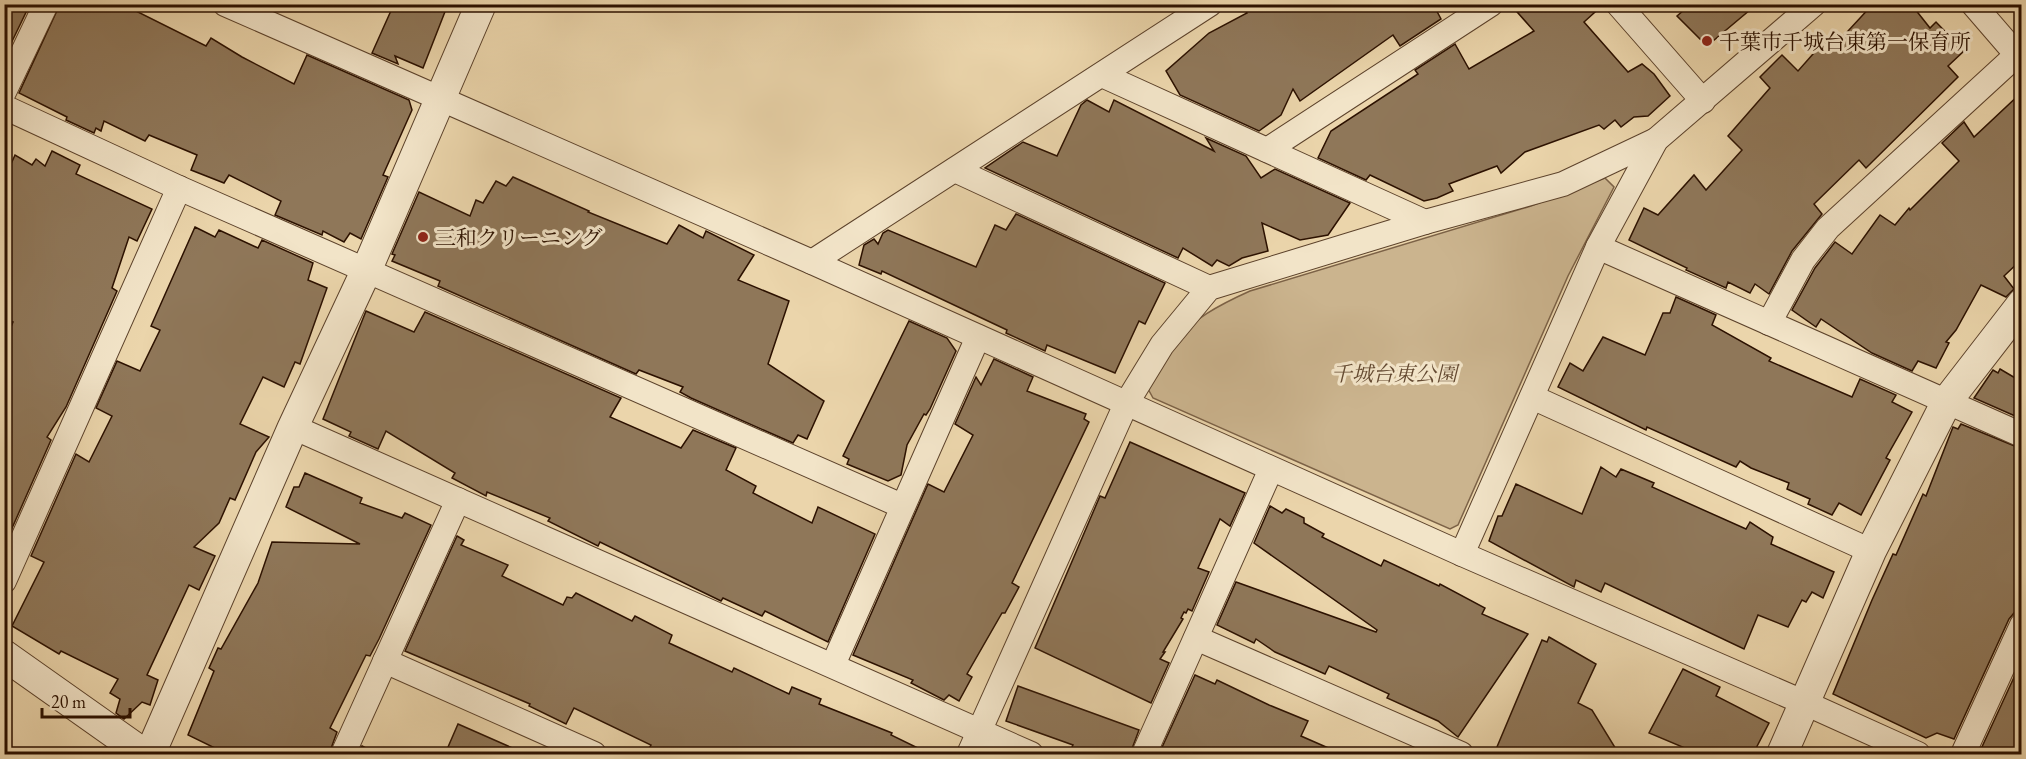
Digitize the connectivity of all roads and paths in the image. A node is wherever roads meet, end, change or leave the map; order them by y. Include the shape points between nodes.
1 (46, 4) edge
2 (225, 4) edge
3 (481, 4) edge
4 (1210, 4) edge
5 (1491, 4) edge
6 (1618, 4) edge
7 (1814, 4) edge
8 (1973, 4) edge
9 (2019, 53) edge
10 (1102, 75) junction
11 (4, 92) edge
12 (440, 99) junction
13 (1703, 100) junction
14 (4, 107) edge
15 (1656, 140) junction
16 (1267, 150) junction
17 (955, 170) junction
18 (179, 188) junction
19 (1425, 222) junction
20 (1598, 247) junction
21 (812, 262) junction
22 (367, 269) junction
23 (1209, 288) junction
24 (2022, 304) edge
25 (1769, 323) junction
26 (978, 338) junction
27 (1532, 398) junction
28 (1947, 401) junction
29 (1126, 404) junction
30 (293, 427) junction
31 (2022, 435) edge
32 (1271, 469) junction
33 (458, 500) junction
34 (902, 506) junction
35 (1871, 551) junction
36 (1462, 554) junction
37 (4, 581) edge
38 (2022, 625) edge
39 (1196, 638) junction
40 (4, 655) edge
41 (385, 662) junction
42 (833, 665) junction
43 (1805, 703) junction
44 (979, 731) junction
45 (144, 754) edge
46 (150, 754) edge
47 (343, 754) edge
48 (594, 754) edge
49 (969, 754) edge
50 (1031, 754) edge
51 (1144, 754) edge
52 (1461, 754) edge
53 (1782, 754) edge
54 (1918, 754) edge
55 (1963, 754) edge

1 - 11 street
2 - 12 street
3 - 12 street
4 - 10 street
5 - 16 street
6 - 13 street
7 - 13 street
8 - 9 street
9 - 25 street via 1828,228 1803,260
10 - 16 street
10 - 17 street
12 - 21 street
12 - 22 street
13 - 15 street
14 - 18 street
15 - 19 street via 1563,183
15 - 20 street
16 - 19 street
17 - 21 street
17 - 23 street
18 - 22 street
18 - 37 street
19 - 23 street
20 - 25 street
20 - 27 street
21 - 26 street
22 - 30 street
22 - 34 street
23 - 29 street via 1162,345
24 - 28 street
25 - 28 street
26 - 29 street
26 - 34 street
27 - 35 street
27 - 36 street
28 - 31 street
28 - 35 street
29 - 32 street
29 - 44 street
30 - 33 street
30 - 46 street
32 - 36 street
32 - 39 street
33 - 41 street
33 - 42 street
34 - 42 street
35 - 43 street
36 - 43 street
38 - 55 street
39 - 51 street
39 - 52 street
40 - 45 street
41 - 47 street
41 - 48 street
42 - 44 street
43 - 53 street
43 - 54 street
44 - 49 street
44 - 50 street

